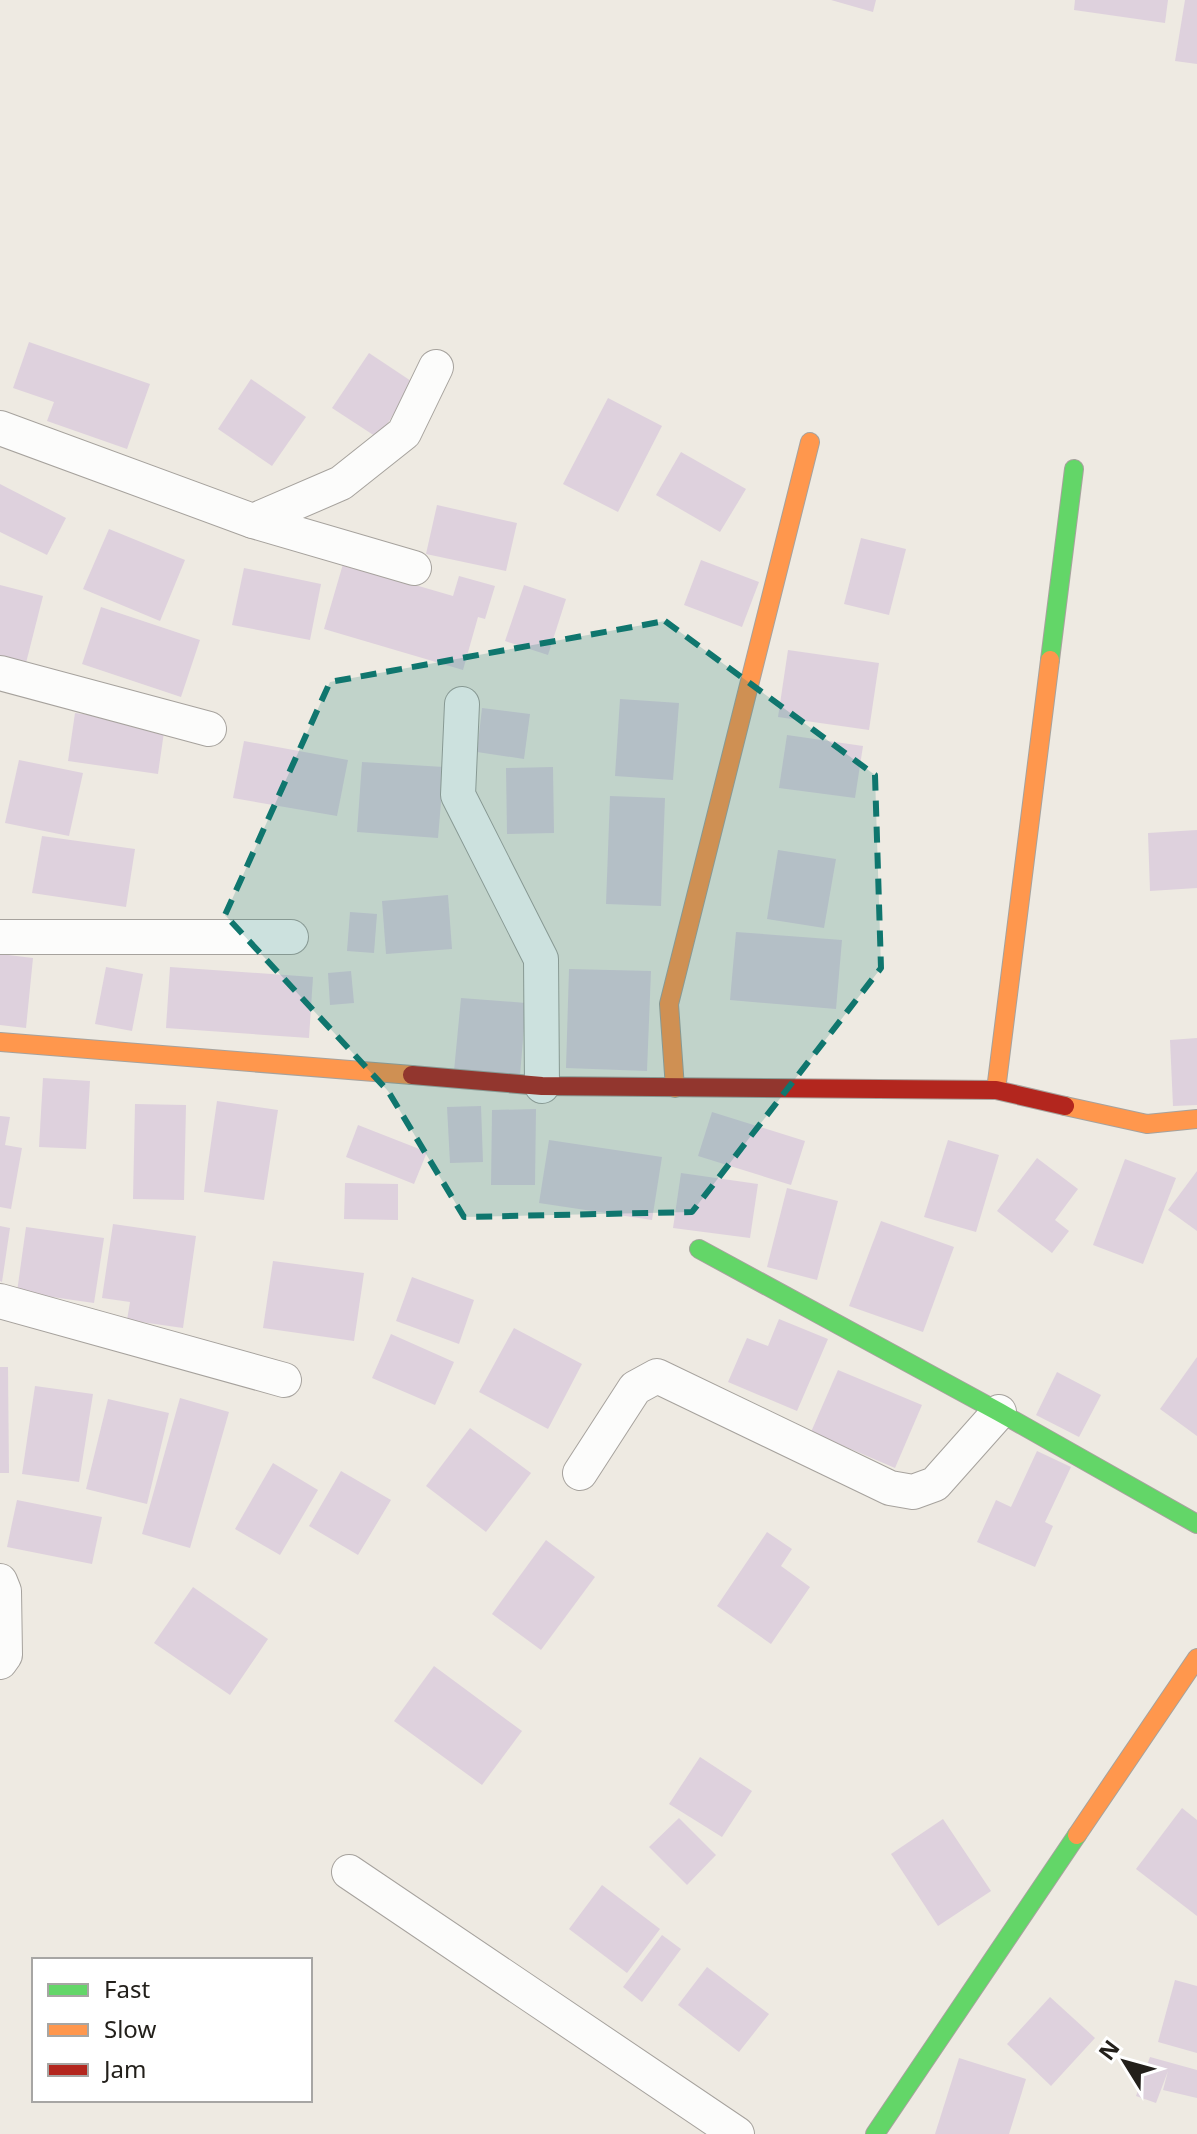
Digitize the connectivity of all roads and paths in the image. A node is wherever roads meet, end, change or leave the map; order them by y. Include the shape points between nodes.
1 (436, 367) dead end
2 (0, 428) edge
3 (810, 442) dead end
4 (1074, 469) dead end
5 (253, 521) junction
6 (414, 568) dead end
7 (0, 673) edge
8 (462, 704) dead end
9 (209, 729) dead end
10 (0, 937) edge
11 (291, 937) dead end
12 (0, 1042) edge
13 (542, 1086) junction
14 (675, 1088) junction
15 (996, 1090) junction
16 (1197, 1119) edge
17 (699, 1249) dead end
18 (0, 1301) edge
19 (284, 1380) dead end
20 (999, 1412) junction
21 (580, 1473) dead end
22 (1197, 1524) edge
23 (0, 1581) edge
24 (1197, 1658) edge
25 (0, 1662) edge
26 (349, 1872) dead end
27 (737, 2134) edge
28 (875, 2134) edge

1 - 5 street via 404,433 341,483
2 - 5 street
3 - 14 street via 669,1004
4 - 15 street
5 - 6 street
7 - 9 street
8 - 13 street via 458,795 541,959
10 - 11 street
12 - 13 street
13 - 14 street
14 - 15 street
15 - 16 street via 1147,1124
17 - 20 street
18 - 19 street
20 - 21 street via 935,1484 913,1492 890,1488 657,1376 635,1388
20 - 22 street
23 - 25 street via 5,1655
24 - 28 street
26 - 27 street

